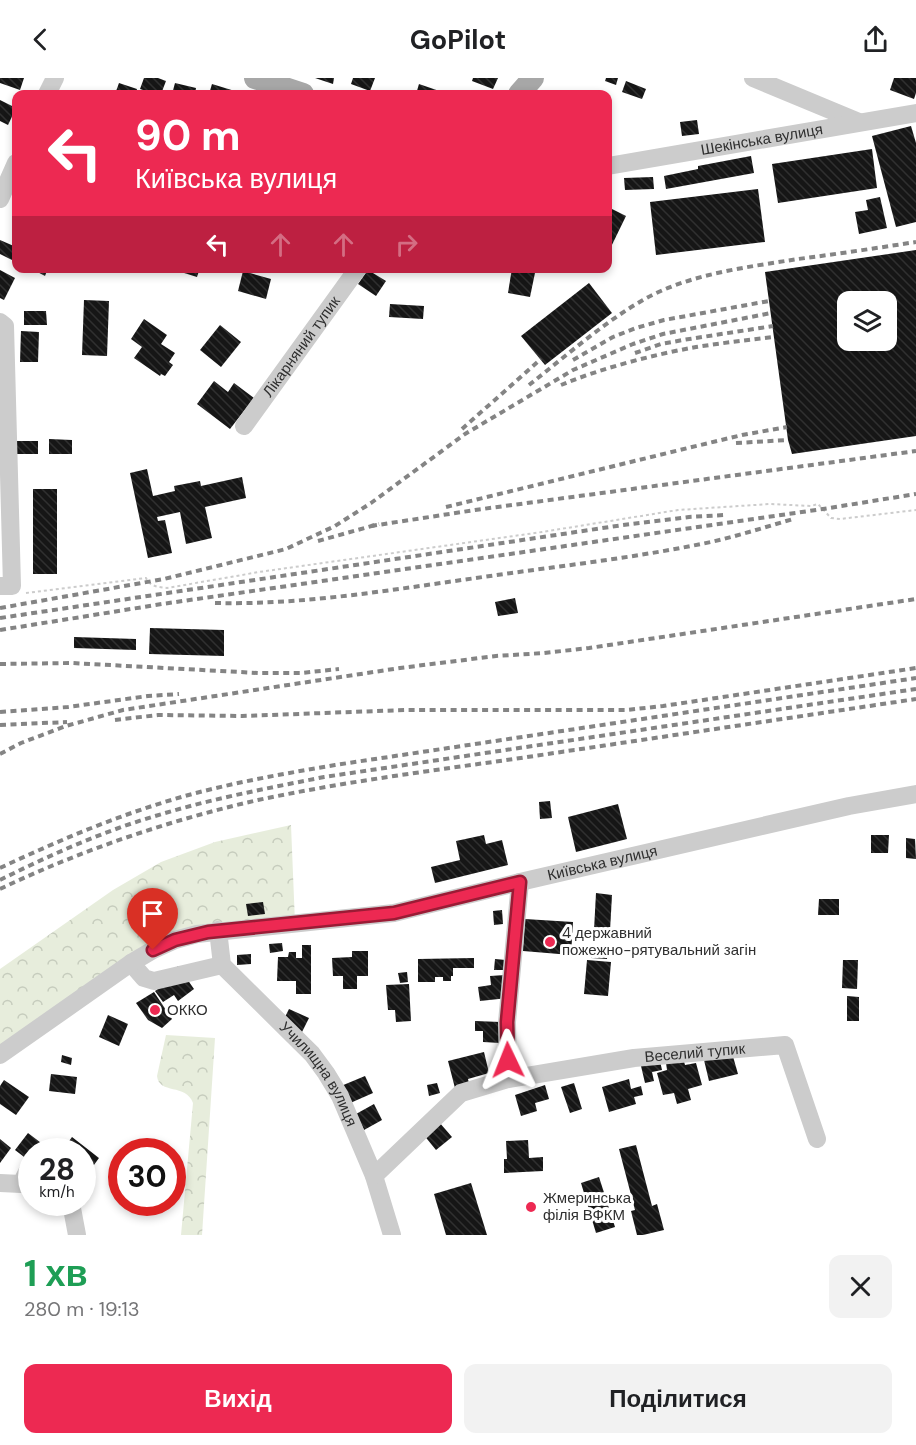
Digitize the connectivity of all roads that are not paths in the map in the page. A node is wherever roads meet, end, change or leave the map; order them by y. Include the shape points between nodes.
1 (255, 78) edge
2 (534, 78) edge
3 (753, 78) edge
4 (291, 90) edge
5 (523, 90) edge
6 (916, 113) edge
7 (860, 123) junction
8 (612, 165) edge
9 (12, 172) edge
10 (0, 199) edge
11 (354, 273) edge
12 (0, 322) edge
13 (244, 426) dead end
14 (8, 590) edge
15 (916, 794) edge
16 (520, 882) junction
17 (218, 930) junction
18 (131, 963) junction
19 (222, 965) junction
20 (0, 1055) edge
21 (508, 1079) junction
22 (817, 1139) dead end
23 (374, 1176) junction
24 (0, 1183) edge
25 (18, 1184) edge
26 (73, 1216) edge
27 (77, 1235) edge
28 (392, 1235) edge

1 - 4 main road
2 - 5 main road
3 - 7 street
6 - 7 street, Шекінська вулиця
7 - 8 street, Шекінська вулиця
9 - 10 street
11 - 13 street, Лікарняний тупик
12 - 14 street via 5,326 12,586
15 - 16 street, Київська вулиця
16 - 17 street, Київська вулиця via 388,914
16 - 21 street via 507,1022
17 - 18 street, Київська вулиця via 175,940
17 - 19 street
18 - 19 street via 144,978 154,981
18 - 20 street, Київська вулиця
19 - 23 street, Училищна вулиця via 327,1073
21 - 22 street, Веселий тупик via 634,1058 785,1045
21 - 23 street via 461,1094
23 - 28 street, Училищна вулиця
24 - 25 street
26 - 27 street

